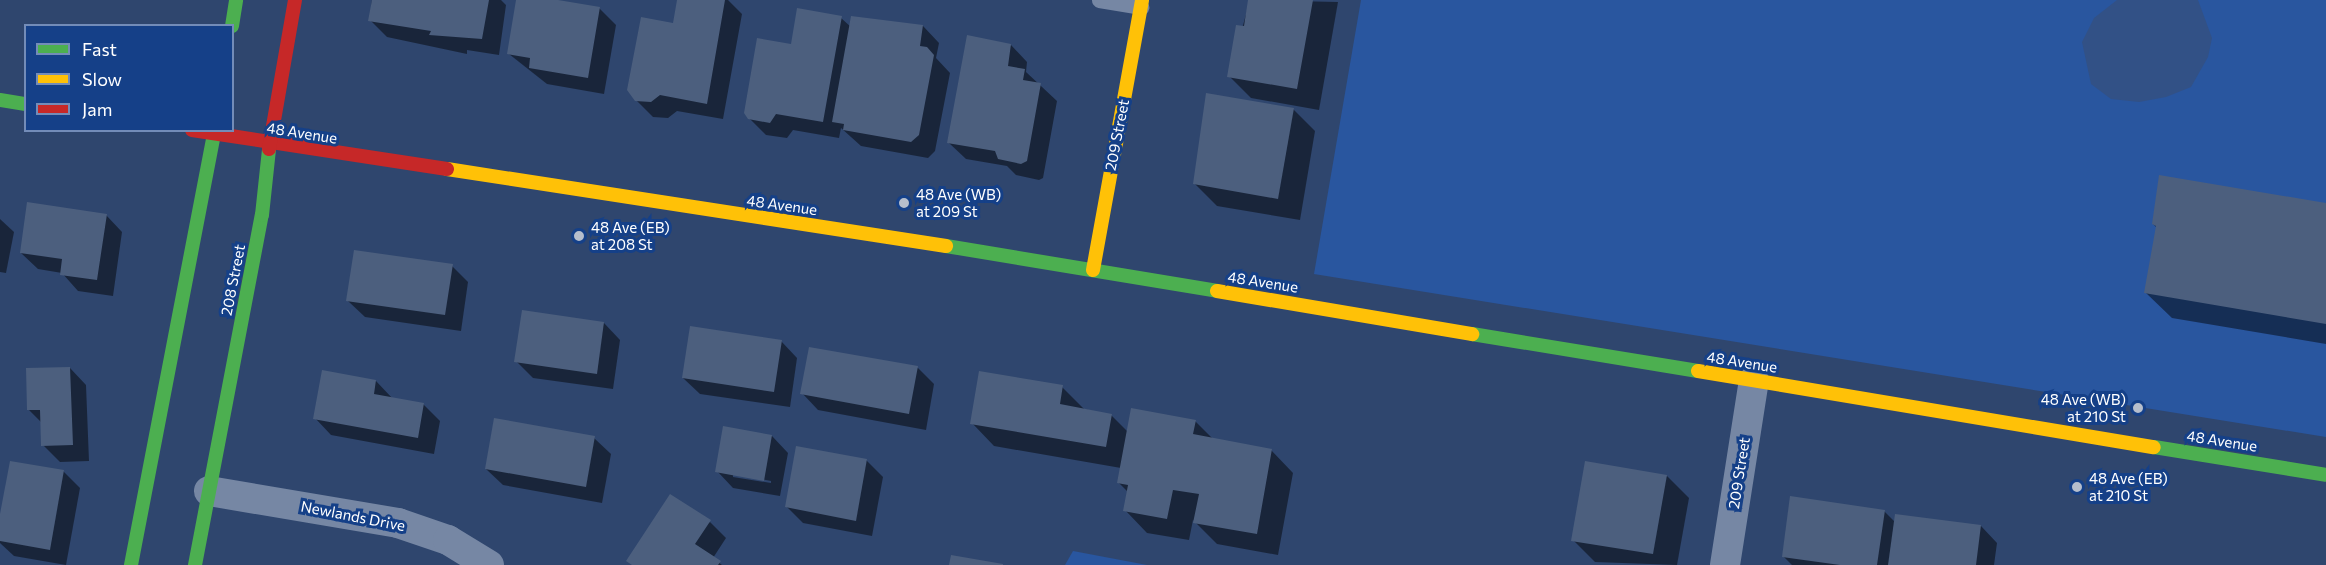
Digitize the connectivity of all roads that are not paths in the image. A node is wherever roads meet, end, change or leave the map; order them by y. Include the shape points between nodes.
1 (236, 0) edge
2 (295, 0) edge
3 (1099, 0) edge
4 (1142, 4) edge
5 (232, 24) edge
6 (0, 100) edge
7 (24, 104) edge
8 (214, 132) edge
9 (269, 144) junction
10 (1093, 270) junction
11 (1754, 380) junction
12 (2326, 475) edge
13 (209, 491) junction
14 (131, 565) edge
15 (195, 565) edge
16 (489, 565) edge
17 (1725, 565) edge

1 - 5 main road
2 - 9 main road, 208 Street
3 - 4 lane
4 - 10 main road, 209 Street
6 - 7 main road
8 - 9 main road, 48 Avenue
8 - 14 main road
9 - 10 main road, 48 Avenue
9 - 13 main road, 208 Street via 262,215
10 - 11 main road, 48 Avenue
11 - 12 main road, 48 Avenue
11 - 17 street, 209 Street
13 - 15 main road, 208 Street
13 - 16 street, Newlands Drive via 398,523 448,540

